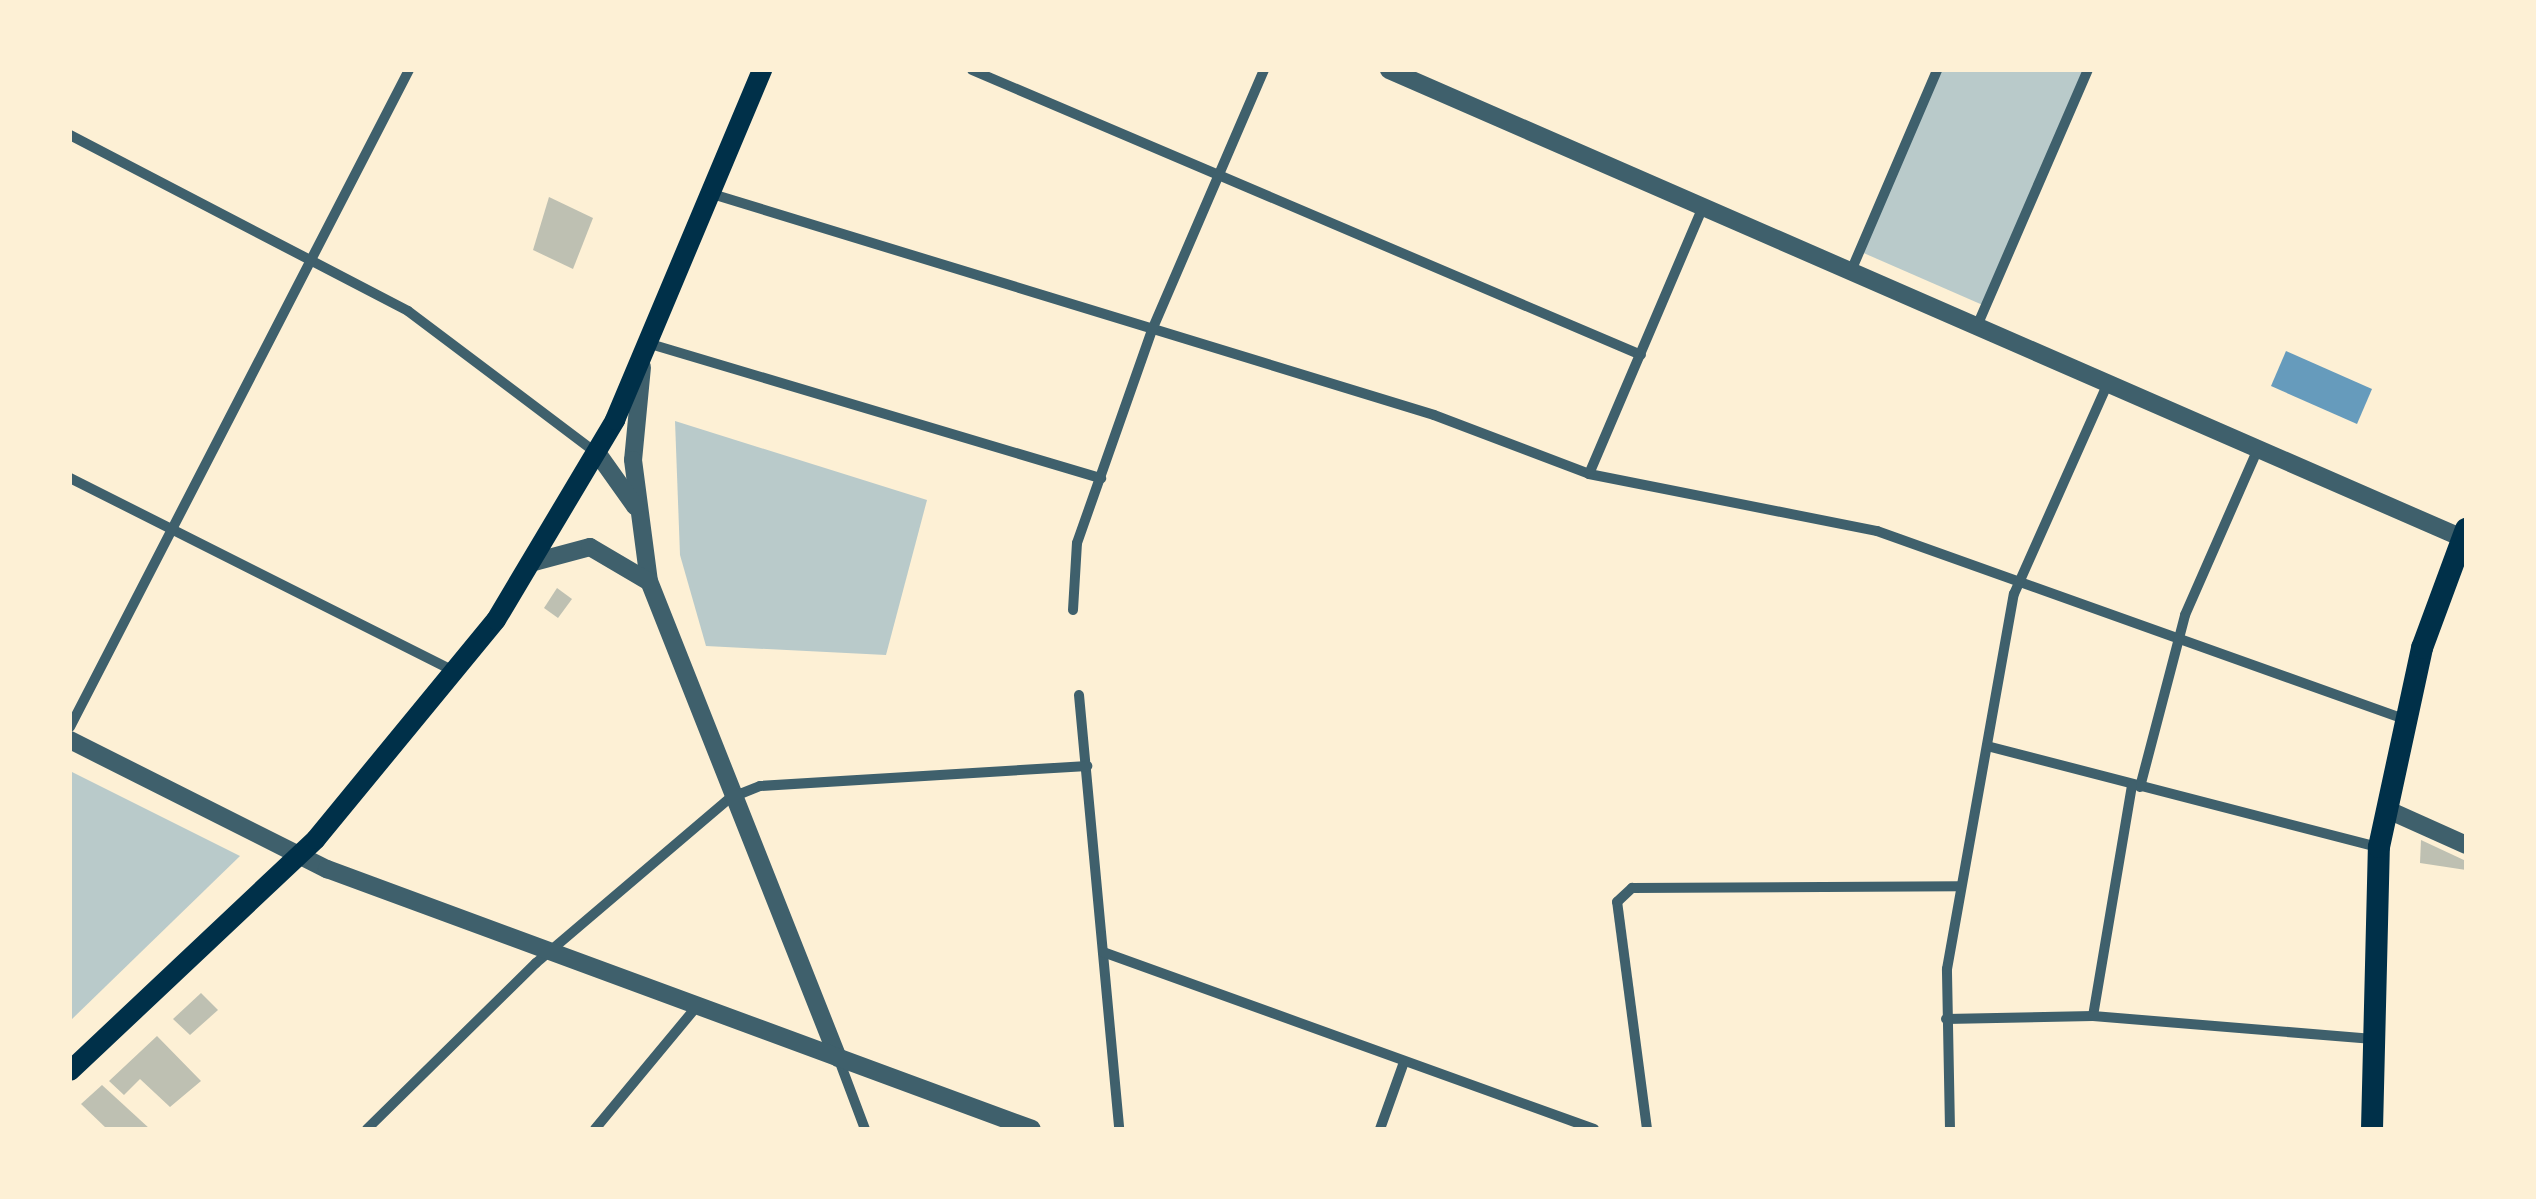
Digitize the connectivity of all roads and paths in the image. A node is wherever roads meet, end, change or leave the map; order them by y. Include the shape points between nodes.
1 (409, 70) edge
2 (762, 70) edge
3 (972, 70) edge
4 (1264, 70) edge
5 (1389, 70) edge
6 (1937, 70) edge
7 (2088, 70) edge
8 (70, 135) edge
9 (1224, 171) junction
10 (708, 193) junction
11 (1703, 207) junction
12 (311, 259) junction
13 (1850, 271) junction
14 (1977, 326) junction
15 (1152, 330) junction
16 (645, 343) junction
17 (1641, 355) junction
18 (2108, 383) junction
19 (2258, 449) junction
20 (598, 454) junction
21 (1589, 474) junction
22 (70, 478) edge
23 (1101, 478) junction
24 (635, 506) junction
25 (175, 530) junction
26 (2465, 536) edge
27 (534, 562) junction
28 (2019, 578) junction
29 (649, 581) junction
30 (1073, 610) dead end
31 (2180, 633) junction
32 (458, 674) junction
33 (1079, 695) dead end
34 (2404, 719) junction
35 (70, 727) edge
36 (70, 740) edge
37 (1987, 746) junction
38 (1087, 766) junction
39 (2136, 786) junction
40 (730, 798) junction
41 (2386, 808) junction
42 (2466, 845) edge
43 (2379, 847) junction
44 (299, 857) junction
45 (1960, 886) junction
46 (550, 951) junction
47 (1103, 952) junction
48 (696, 1006) junction
49 (2093, 1016) junction
50 (1946, 1019) junction
51 (2370, 1039) junction
52 (838, 1058) junction
53 (1404, 1062) junction
54 (70, 1071) edge
55 (864, 1128) edge
56 (367, 1129) edge
57 (596, 1129) edge
58 (1032, 1129) edge
59 (1119, 1129) edge
60 (1380, 1129) edge
61 (1594, 1129) edge
62 (1647, 1129) edge
63 (1950, 1129) edge
64 (2372, 1129) edge

1 - 12 street
2 - 10 main road
3 - 9 street
4 - 9 street
5 - 11 street
6 - 13 street
7 - 14 street
8 - 12 street
9 - 15 street
9 - 17 street
10 - 15 street
10 - 16 main road
11 - 13 street
11 - 17 street
12 - 20 street via 462,346
12 - 25 street
13 - 14 street
14 - 18 street
15 - 21 street
15 - 23 street
16 - 20 main road
16 - 23 street
16 - 24 street
17 - 21 street
18 - 19 street
18 - 28 street
19 - 26 street
19 - 31 street
20 - 24 street
20 - 27 main road
21 - 28 street via 1877,531
22 - 25 street
23 - 30 street via 1076,544
24 - 29 street
25 - 32 street
25 - 35 street
26 - 34 highway
27 - 29 street via 590,547
27 - 32 main road
28 - 31 street
28 - 37 street
29 - 40 street
31 - 34 street
31 - 39 street
32 - 44 main road
33 - 38 street
34 - 41 highway
36 - 44 street
37 - 39 street
37 - 45 street
38 - 40 street via 760,786
38 - 47 street
39 - 43 street
39 - 49 street
40 - 46 street
40 - 52 street
41 - 42 street
41 - 43 highway
43 - 51 highway
44 - 46 street
44 - 54 main road
45 - 50 street
45 - 62 street via 1632,888 1617,902
46 - 48 street
46 - 56 street
47 - 53 street
47 - 59 street
48 - 52 street
48 - 57 street
49 - 50 street
49 - 51 street
50 - 63 street
51 - 64 highway
52 - 55 street
52 - 58 street
53 - 60 street
53 - 61 street

